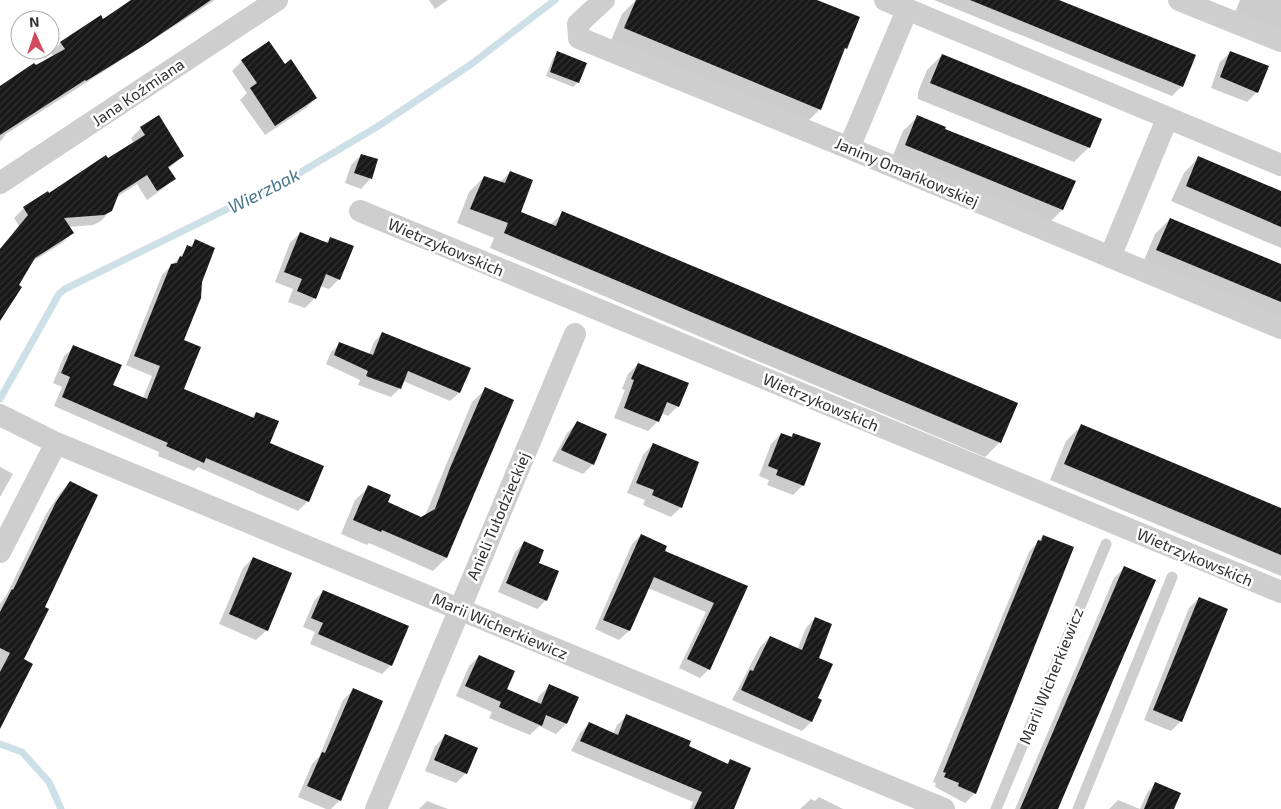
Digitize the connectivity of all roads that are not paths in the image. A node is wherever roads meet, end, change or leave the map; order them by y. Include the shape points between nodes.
1 (277, 0) edge
2 (604, 0) edge
3 (885, 0) edge
4 (1179, 0) edge
5 (907, 10) junction
6 (1281, 41) edge
7 (1167, 119) junction
8 (849, 148) junction
9 (1281, 165) edge
10 (0, 183) edge
11 (360, 211) dead end
12 (1110, 257) junction
13 (1281, 328) edge
14 (575, 334) dead end
15 (0, 415) edge
16 (56, 442) junction
17 (1106, 544) dead end
18 (0, 552) edge
19 (1172, 577) dead end
20 (1281, 592) edge
21 (459, 610) junction
22 (376, 809) edge
23 (944, 809) edge
24 (996, 809) edge
25 (1078, 809) edge

1 - 10 street, Jana Koźmiana
2 - 8 street, Janiny Omańkowskiej via 578,24 578,38
3 - 5 street
4 - 6 street
5 - 7 street
5 - 8 street
7 - 9 street
7 - 12 street
8 - 12 street, Janiny Omańkowskiej
11 - 20 street, Wietrzykowskich
12 - 13 street, Janiny Omańkowskiej
14 - 21 street, Anieli Tułodzieckiej
15 - 16 street, Marii Wicherkiewicz
16 - 18 street
16 - 21 street, Marii Wicherkiewicz
17 - 24 lane, Marii Wicherkiewicz
19 - 25 lane
21 - 22 street, Anieli Tułodzieckiej
21 - 23 street, Marii Wicherkiewicz

